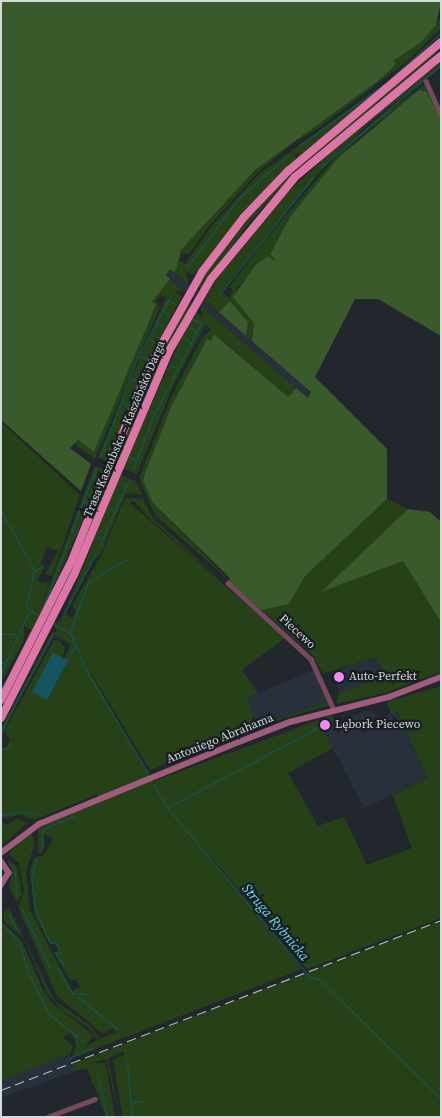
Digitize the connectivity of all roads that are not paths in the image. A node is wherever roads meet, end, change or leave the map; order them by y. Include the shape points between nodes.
1 (441, 42) edge
2 (441, 56) edge
3 (426, 82) dead end
4 (441, 114) edge
5 (228, 583) dead end
6 (441, 677) edge
7 (1, 700) edge
8 (334, 710) junction
9 (1, 718) edge
10 (14, 839) junction
11 (1, 853) edge
12 (3, 863) edge
13 (1, 886) edge
14 (95, 1099) dead end
15 (47, 1117) edge

1 - 7 highway, Trasa Kaszubska – Kaszëbskô Darga via 276,182 231,233 190,291 149,367 67,572
2 - 9 highway, Trasa Kaszubska – Kaszëbskô Darga via 295,177 252,223 198,298 152,388 66,592
3 - 4 street
5 - 8 street, Piecewo via 311,659
6 - 8 main road, Antoniego Abrahama
8 - 10 main road, Antoniego Abrahama via 229,746 39,824
10 - 11 main road, Antoniego Abrahama
10 - 12 main road
12 - 13 main road via 9,876
14 - 15 street

